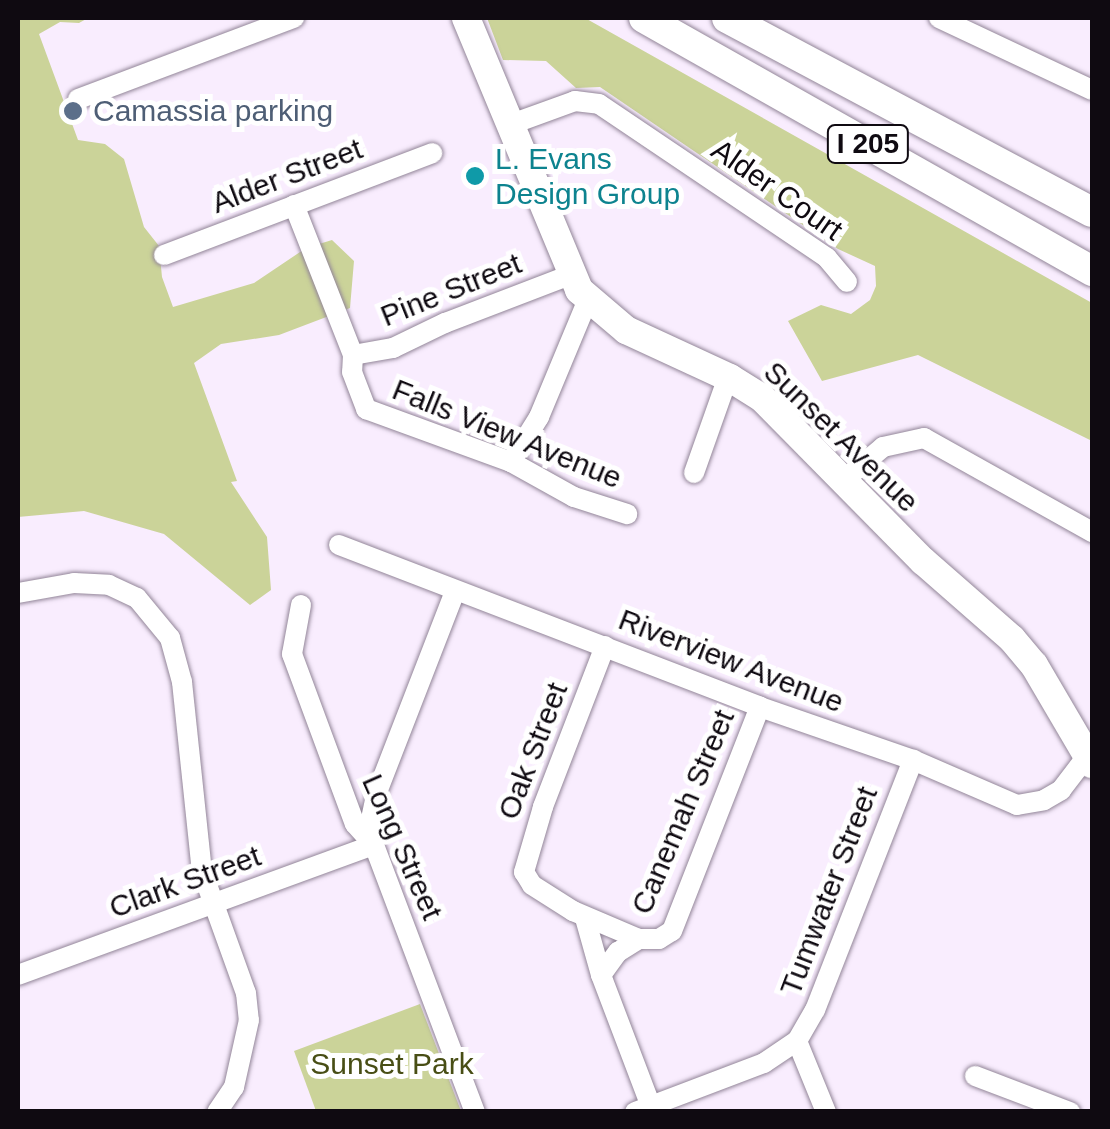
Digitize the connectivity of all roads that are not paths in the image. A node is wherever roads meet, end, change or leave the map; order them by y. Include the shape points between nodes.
1 (294, 18) edge
2 (466, 18) edge
3 (644, 18) edge
4 (727, 18) edge
5 (940, 18) edge
6 (236, 27) edge
7 (1092, 90) edge
8 (78, 99) dead end
9 (509, 125) junction
10 (432, 153) dead end
11 (294, 205) junction
12 (1092, 212) edge
13 (164, 255) dead end
14 (1092, 271) edge
15 (570, 275) junction
16 (848, 282) dead end
17 (588, 299) junction
18 (353, 355) junction
19 (728, 377) junction
20 (511, 462) junction
21 (694, 473) dead end
22 (844, 480) junction
23 (627, 514) dead end
24 (1092, 532) edge
25 (339, 546) dead end
26 (454, 590) junction
27 (18, 593) edge
28 (301, 605) dead end
29 (605, 646) junction
30 (760, 707) junction
31 (913, 760) junction
32 (1090, 760) edge
33 (374, 845) junction
34 (212, 904) junction
35 (585, 918) junction
36 (649, 939) junction
37 (602, 975) junction
38 (18, 976) edge
39 (797, 1041) junction
40 (975, 1076) dead end
41 (647, 1110) edge
42 (217, 1112) edge
43 (474, 1112) edge
44 (826, 1112) edge
45 (1070, 1112) edge

1 - 6 street
2 - 9 main road, Sunset Avenue
3 - 14 highway, I 205
4 - 12 highway, I 205
5 - 7 street
6 - 8 street
9 - 15 main road, Sunset Avenue
9 - 16 street, Alder Court via 575,100 599,104 827,258
10 - 11 street, Alder Street
11 - 13 street, Alder Street
11 - 18 street
15 - 17 main road, Sunset Avenue
15 - 18 street, Pine Street via 393,348
17 - 19 main road, Sunset Avenue via 642,339
17 - 20 street via 539,417
18 - 20 street, Falls View Avenue via 366,410
19 - 21 street
19 - 22 main road, Sunset Avenue via 762,398
20 - 23 street, Falls View Avenue via 574,498
22 - 24 street via 883,447 924,438
22 - 32 main road, Sunset Avenue via 1023,651
25 - 26 street, Riverview Avenue
26 - 29 street, Riverview Avenue
26 - 33 street via 376,795
27 - 34 street via 74,583 110,585 137,598 165,626 182,682 202,871
28 - 33 street, Long Street via 292,654 355,824
29 - 30 street, Riverview Avenue
29 - 35 street, Oak Street via 524,860 526,878
30 - 31 street, Riverview Avenue
30 - 36 street, Canemah Street via 672,931
31 - 32 street, Riverview Avenue via 1018,805 1060,790
31 - 39 street, Tumwater Street via 816,1010
33 - 34 street, Clark Street
33 - 43 street, Long Street
34 - 38 street, Clark Street
34 - 42 street via 246,992 249,1020 234,1087
35 - 36 street
35 - 37 street
36 - 37 street, Canemah Street via 618,952
37 - 41 street
39 - 41 street via 764,1064
39 - 44 street
40 - 45 street

